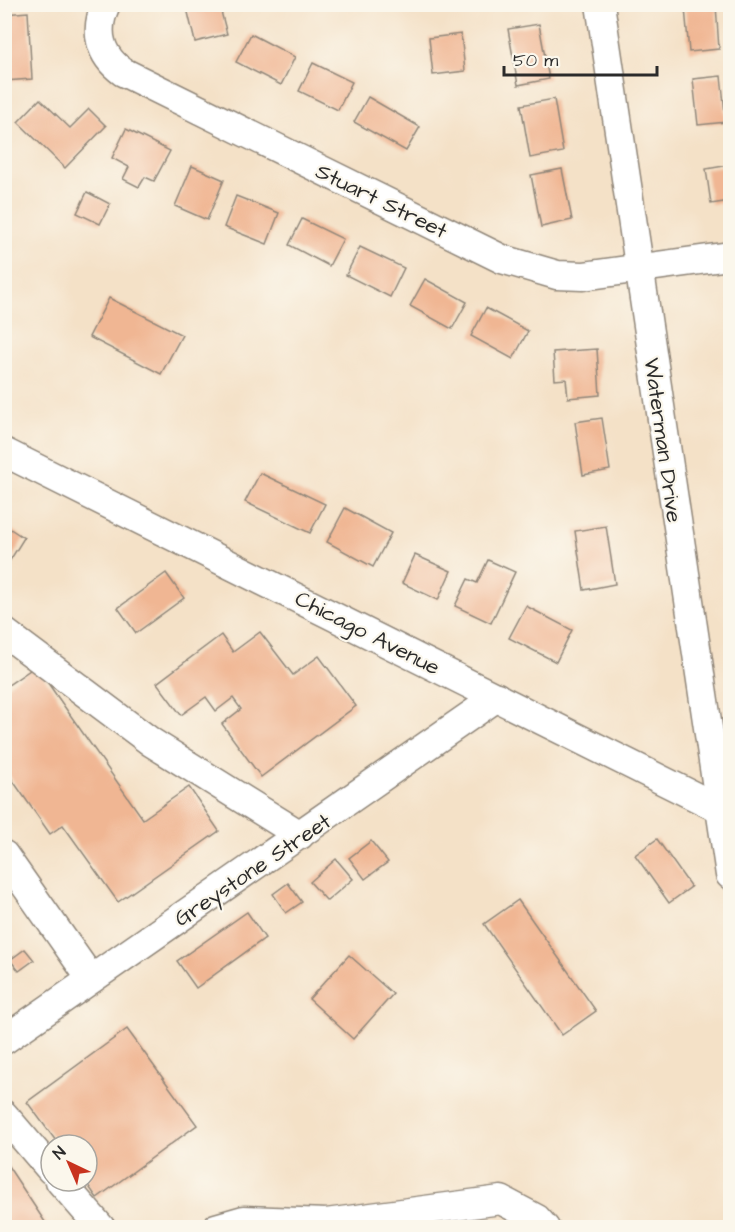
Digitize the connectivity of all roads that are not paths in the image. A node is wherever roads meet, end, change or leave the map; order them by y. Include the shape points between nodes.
1 (106, 4) edge
2 (600, 4) edge
3 (730, 256) edge
4 (639, 270) junction
5 (4, 453) edge
6 (4, 632) edge
7 (497, 697) junction
8 (725, 811) edge
9 (300, 835) junction
10 (4, 855) edge
11 (730, 874) edge
12 (91, 979) junction
13 (4, 1040) edge
14 (4, 1115) edge
15 (39, 1156) edge
16 (71, 1193) edge
17 (101, 1227) edge
18 (216, 1227) edge
19 (545, 1227) edge

1 - 4 street, Stuart Street via 99,34 111,62 123,72 215,118 508,261 567,276
2 - 4 street, Waterman Drive
3 - 4 street, Stuart Street
4 - 8 street, Waterman Drive
5 - 7 street, Chicago Avenue
6 - 9 street via 151,742
7 - 8 street, Chicago Avenue
7 - 9 street, Greystone Street
8 - 11 street, Waterman Drive
9 - 12 street, Greystone Street
10 - 12 street
12 - 13 street, Greystone Street
14 - 15 street
16 - 17 street
18 - 19 street via 244,1220 326,1223 501,1200

